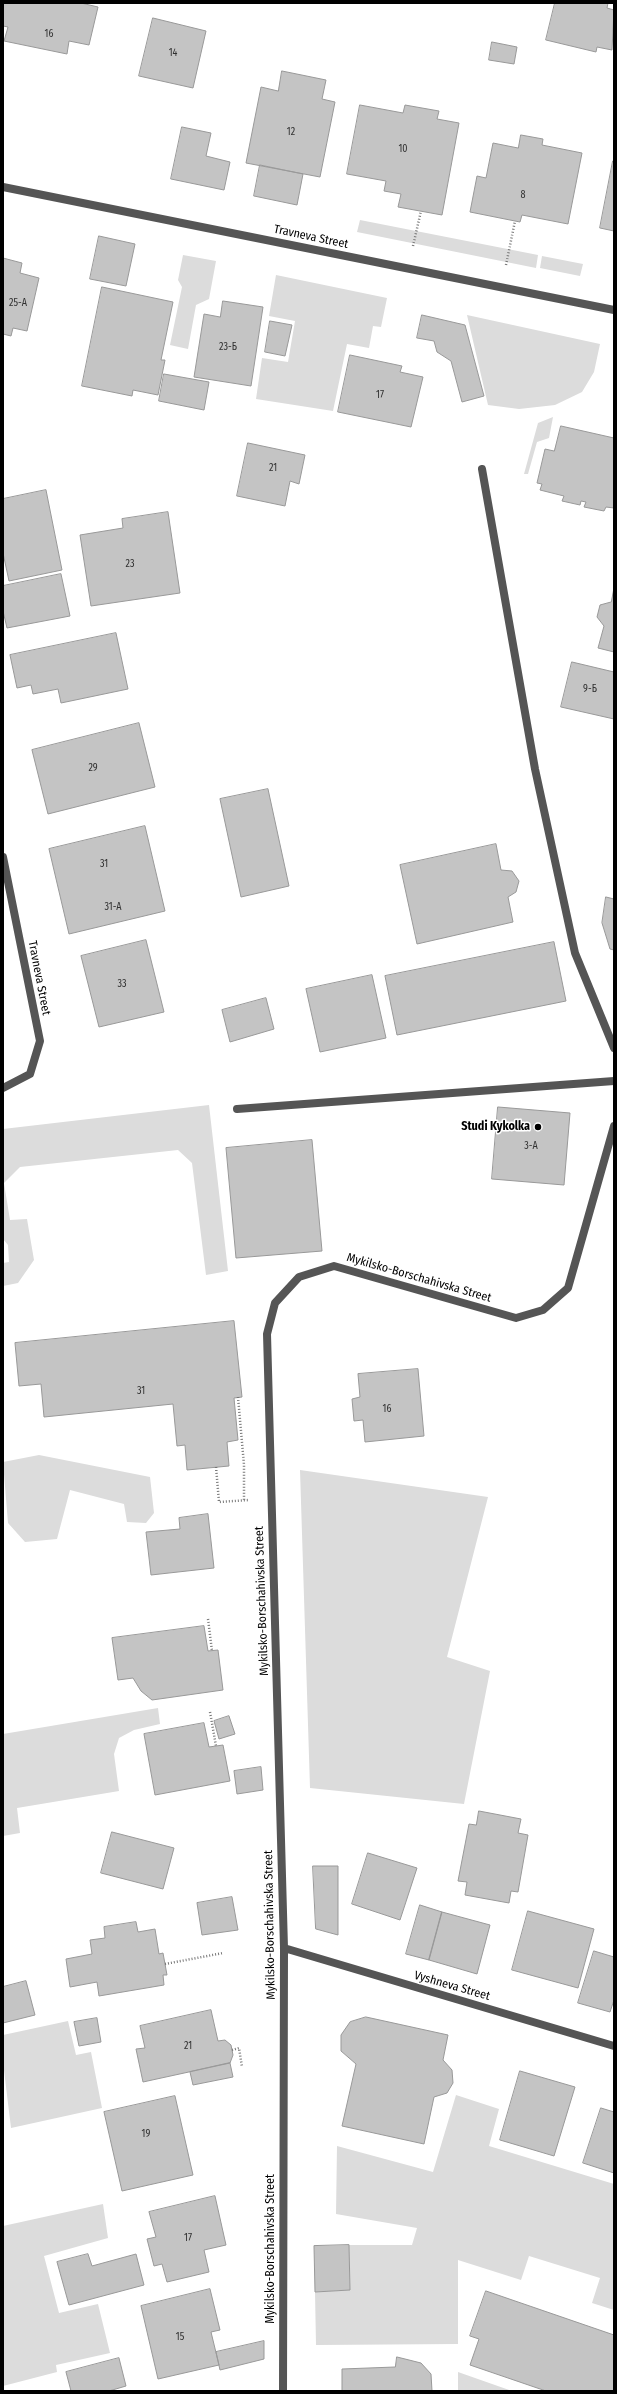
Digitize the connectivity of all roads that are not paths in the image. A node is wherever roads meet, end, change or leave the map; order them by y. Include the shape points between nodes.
1 (3, 187) edge
2 (614, 310) edge
3 (482, 469) dead end
4 (3, 857) edge
5 (614, 1048) edge
6 (614, 1081) edge
7 (3, 1088) edge
8 (237, 1109) dead end
9 (614, 1126) edge
10 (284, 1948) junction
11 (614, 2046) edge
12 (283, 2391) edge

1 - 2 street, Travneva Street
3 - 5 street via 535,769 575,953
4 - 7 street, Travneva Street via 40,1041 30,1074
6 - 8 street
9 - 10 street, Mykilsko-Borschahivska Street via 568,1288 544,1310 516,1318 334,1266 299,1276 275,1303 267,1334
10 - 11 street, Vyshneva Street
10 - 12 street, Mykilsko-Borschahivska Street

